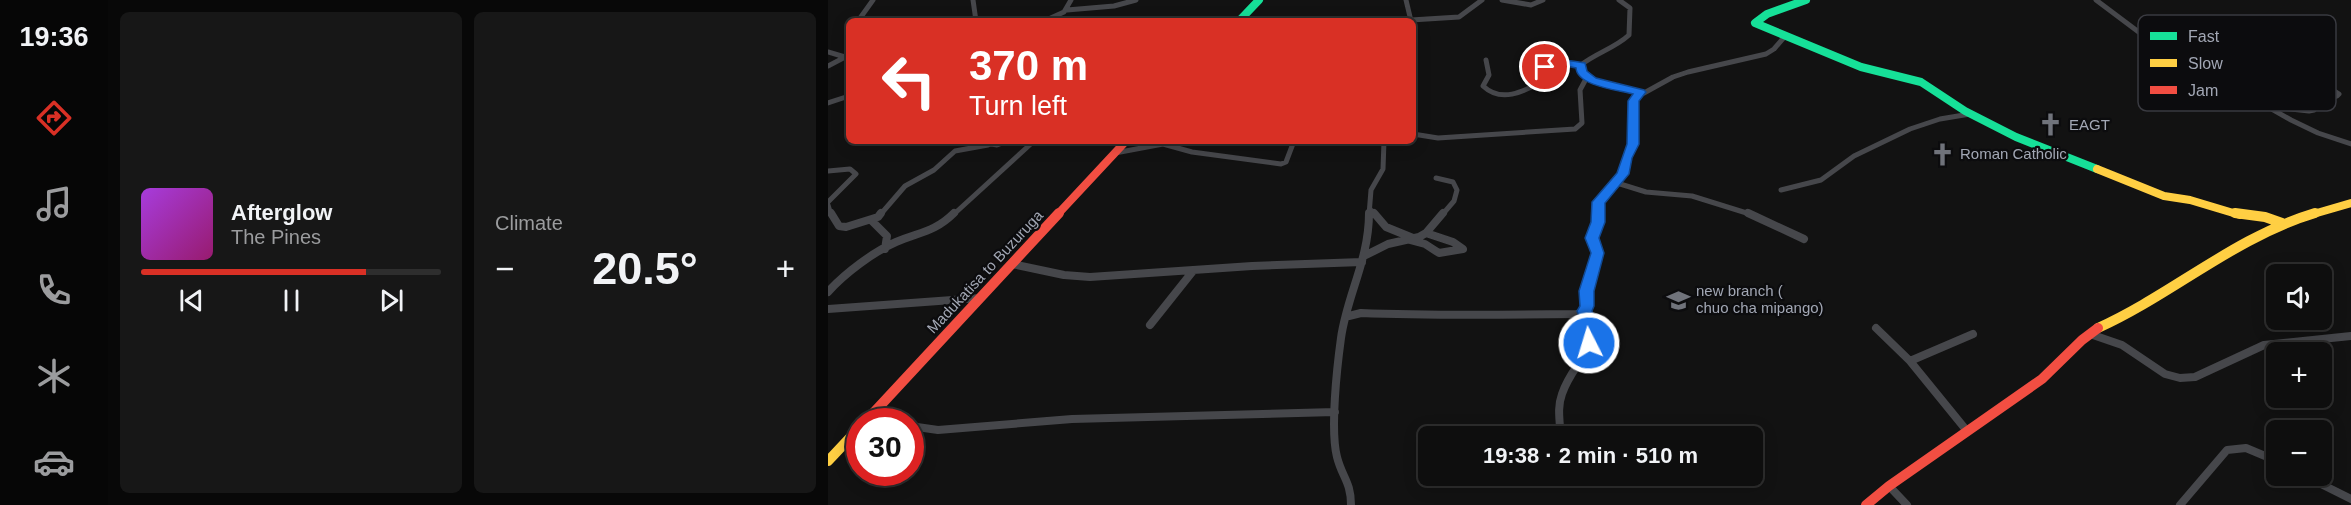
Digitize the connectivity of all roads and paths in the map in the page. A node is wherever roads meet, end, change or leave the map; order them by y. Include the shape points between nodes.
1 (873, 0) edge
2 (973, 0) edge
3 (1071, 0) edge
4 (1136, 0) edge
5 (1258, 0) edge
6 (1406, 0) edge
7 (1482, 0) edge
8 (1502, 0) edge
9 (1543, 0) edge
10 (1619, 0) edge
11 (1806, 0) edge
12 (2096, 0) edge
13 (1067, 10) junction
14 (860, 18) edge
15 (976, 18) edge
16 (1050, 18) edge
17 (1242, 18) edge
18 (1411, 18) edge
19 (1416, 21) edge
20 (2138, 32) edge
21 (1786, 35) junction
22 (828, 52) edge
23 (846, 56) edge
24 (846, 57) edge
25 (1486, 60) dead end
26 (1581, 65) junction
27 (828, 66) edge
28 (1587, 78) junction
29 (1640, 92) junction
30 (846, 97) edge
31 (828, 103) edge
32 (2277, 111) edge
33 (1970, 114) junction
34 (1416, 134) edge
35 (982, 144) edge
36 (1030, 144) edge
37 (1123, 144) edge
38 (1163, 144) edge
39 (1163, 144) edge
40 (1293, 144) edge
41 (1384, 144) edge
42 (2351, 144) edge
43 (1115, 153) junction
44 (828, 171) edge
45 (1436, 178) dead end
46 (1617, 183) junction
47 (1781, 190) dead end
48 (828, 203) edge
49 (2351, 203) edge
50 (1370, 209) junction
51 (871, 220) junction
52 (2282, 223) junction
53 (1426, 233) junction
54 (1411, 239) junction
55 (1804, 239) dead end
56 (885, 249) junction
57 (1363, 260) junction
58 (1012, 264) junction
59 (1193, 271) junction
60 (828, 292) edge
61 (980, 298) junction
62 (828, 309) edge
63 (1585, 311) junction
64 (1348, 316) junction
65 (1150, 325) dead end
66 (1876, 328) dead end
67 (1973, 334) dead end
68 (2090, 334) junction
69 (2351, 336) edge
70 (1910, 361) junction
71 (877, 408) edge
72 (1335, 412) junction
73 (1560, 426) edge
74 (924, 428) edge
75 (1966, 431) junction
76 (846, 441) edge
77 (2266, 456) edge
78 (828, 460) edge
79 (1889, 486) junction
80 (2326, 486) edge
81 (2351, 499) edge
82 (1351, 505) edge
83 (1866, 505) edge
84 (1907, 505) edge
85 (2180, 505) edge

1 - 14 street
2 - 15 street
3 - 13 street
4 - 13 street
5 - 17 street
6 - 18 street
7 - 19 street via 1459,17
8 - 9 street via 1533,5
10 - 26 street via 1630,8 1629,35
11 - 21 street via 1755,21
12 - 20 street
13 - 16 street
21 - 29 street via 1766,54 1688,72 1652,91
21 - 33 street via 1861,67 1921,82
22 - 23 street
24 - 27 street
25 - 26 street via 1489,75 1483,86 1496,94 1523,93 1541,82 1544,69 1552,63
26 - 28 street
28 - 29 street
28 - 34 street via 1580,90 1582,123 1575,129 1438,138
29 - 46 street via 1633,104 1633,144
30 - 31 street
32 - 42 street
33 - 47 street via 1950,116 1895,136 1854,156 1821,180
33 - 52 street via 2032,144 2151,192
35 - 51 street via 954,152 934,170 905,186
36 - 56 street via 941,226
37 - 43 street, Madukatisa to Buzuruga
38 - 40 street via 1192,153 1281,164 1286,162
39 - 43 street
41 - 50 street via 1382,171 1373,186
43 - 58 street, Madukatisa to Buzuruga
44 - 48 street via 850,169 856,174
45 - 53 street via 1453,182 1456,197
46 - 55 street via 1646,192 1692,196 1756,216
46 - 63 street via 1599,202 1592,238 1598,253 1586,291
48 - 51 street via 839,226
49 - 52 street
50 - 54 street via 1386,227
50 - 57 street via 1370,234
51 - 56 street via 887,236
52 - 68 street
53 - 54 street
53 - 54 street via 1463,249 1439,253
54 - 57 street via 1388,244
56 - 60 street via 840,278
57 - 59 street
57 - 64 street
58 - 59 street via 1090,277
58 - 61 street, Madukatisa to Buzuruga
59 - 65 street
61 - 62 street
61 - 71 street, Madukatisa to Buzuruga
63 - 64 street
63 - 73 street via 1591,337 1557,402
64 - 72 street via 1340,343
66 - 70 street
67 - 70 street
68 - 69 street via 2122,345 2165,374 2181,378 2195,377 2264,345
68 - 75 street via 2042,379
70 - 75 street
72 - 74 street via 1072,419
72 - 82 street via 1337,457 1351,489
75 - 79 street
76 - 78 street
77 - 85 street via 2246,447 2227,450
79 - 83 street
79 - 84 street
80 - 81 street

